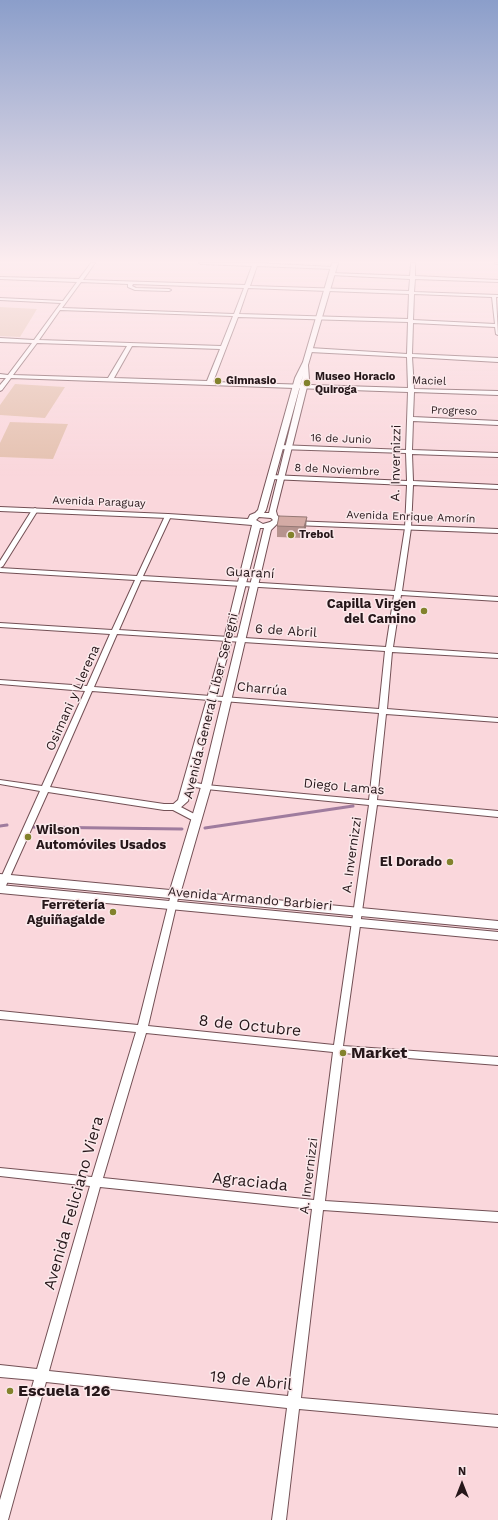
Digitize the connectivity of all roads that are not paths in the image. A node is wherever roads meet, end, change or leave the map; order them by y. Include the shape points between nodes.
1 (40, 334) edge
2 (228, 334) edge
3 (315, 334) edge
4 (410, 334) edge
5 (0, 340) edge
6 (35, 341) junction
7 (130, 344) junction
8 (222, 348) junction
9 (310, 350) junction
10 (409, 355) junction
11 (498, 360) edge
12 (306, 362) junction
13 (0, 376) edge
14 (10, 376) junction
15 (110, 380) junction
16 (209, 384) junction
17 (295, 387) junction
18 (304, 387) junction
19 (0, 389) edge
20 (411, 390) junction
21 (498, 393) edge
22 (410, 420) junction
23 (498, 423) edge
24 (279, 446) junction
25 (289, 447) junction
26 (409, 452) junction
27 (498, 455) edge
28 (271, 477) junction
29 (280, 477) junction
30 (410, 483) junction
31 (498, 486) edge
32 (0, 509) edge
33 (35, 510) junction
34 (168, 516) junction
35 (255, 519) junction
36 (273, 520) junction
37 (408, 528) junction
38 (498, 531) edge
39 (0, 566) edge
40 (0, 570) edge
41 (139, 578) junction
42 (242, 585) junction
43 (255, 585) junction
44 (396, 594) junction
45 (498, 599) edge
46 (0, 625) edge
47 (114, 633) junction
48 (228, 639) junction
49 (241, 640) junction
50 (389, 650) junction
51 (498, 656) edge
52 (0, 682) edge
53 (89, 689) junction
54 (213, 697) junction
55 (226, 698) junction
56 (382, 711) junction
57 (498, 720) edge
58 (0, 782) edge
59 (188, 783) junction
60 (206, 787) junction
61 (46, 788) junction
62 (373, 803) junction
63 (175, 808) junction
64 (498, 814) edge
65 (197, 819) junction
66 (1, 885) edge
67 (176, 894) junction
68 (173, 906) junction
69 (357, 917) junction
70 (498, 925) edge
71 (498, 936) edge
72 (0, 1015) edge
73 (142, 1030) junction
74 (338, 1049) junction
75 (498, 1061) edge
76 (0, 1172) edge
77 (96, 1183) junction
78 (319, 1205) junction
79 (498, 1217) edge
80 (0, 1371) edge
81 (41, 1376) junction
82 (294, 1403) junction
83 (498, 1421) edge
84 (1, 1520) edge
85 (279, 1520) edge

1 - 6 street
2 - 8 street
3 - 9 street, Avenida General Líber Seregni
4 - 10 street, A. Invernizzi
5 - 6 street
6 - 7 street
6 - 14 street
7 - 8 street
7 - 15 street
8 - 16 street
9 - 10 street
9 - 12 street, Avenida General Líber Seregni
10 - 11 street
10 - 20 street, A. Invernizzi
12 - 17 street, Avenida General Líber Seregni
12 - 18 street, Avenida General Líber Seregni
13 - 14 street, Maciel
14 - 15 street, Maciel
14 - 19 street
15 - 16 street, Maciel
16 - 17 street, Maciel
17 - 18 street, Maciel
17 - 24 street, Avenida General Líber Seregni
18 - 20 street, Maciel
18 - 25 street, Avenida General Líber Seregni
20 - 21 street, Maciel
20 - 22 street, A. Invernizzi
22 - 23 street, Progreso
22 - 26 street, A. Invernizzi
24 - 25 street, 16 de Junio
24 - 28 street, Avenida General Líber Seregni
25 - 26 street, 16 de Junio
25 - 29 street, Avenida General Líber Seregni
26 - 27 street, 16 de Junio
26 - 30 street, A. Invernizzi
28 - 29 street, 8 de Noviembre
28 - 35 street, Avenida General Líber Seregni via 262,510
29 - 30 street, 8 de Noviembre
29 - 36 street, Avenida General Líber Seregni via 272,511
30 - 31 street, 8 de Noviembre
30 - 37 street, A. Invernizzi
32 - 33 street, Avenida Paraguay
33 - 34 street, Avenida Paraguay
33 - 39 street
34 - 35 street, Avenida Paraguay
34 - 41 street, Osimani y Llerena
35 - 36 street
35 - 36 street
35 - 42 street, Avenida General Líber Seregni via 256,528
36 - 37 street, Avenida Enrique Amorín
36 - 43 street, Avenida General Líber Seregni via 266,529
37 - 38 street, Avenida Enrique Amorín
37 - 44 street, A. Invernizzi
40 - 41 street, Guaraní
41 - 42 street, Guaraní
41 - 47 street, Osimani y Llerena
42 - 43 street, Guaraní
42 - 48 street, Avenida General Líber Seregni
43 - 44 street, Guaraní
43 - 49 street, Avenida General Líber Seregni
44 - 45 street, Guaraní
44 - 50 street, A. Invernizzi
46 - 47 street, 6 de Abril
47 - 48 street, 6 de Abril
47 - 53 street, Osimani y Llerena
48 - 49 street, 6 de Abril
48 - 54 street, Avenida General Líber Seregni
49 - 50 street, 6 de Abril
49 - 55 street, Avenida General Líber Seregni
50 - 51 street, 6 de Abril
50 - 56 street, A. Invernizzi
52 - 53 street, Charrúa
53 - 54 street, Charrúa
53 - 61 street, Osimani y Llerena
54 - 55 street, Charrúa
54 - 59 street, Avenida General Líber Seregni
55 - 56 street, Charrúa
55 - 60 street, Avenida General Líber Seregni
56 - 57 street, Charrúa
56 - 62 street, A. Invernizzi
58 - 61 street
59 - 60 street, Diego Lamas
59 - 63 street, Avenida General Líber Seregni via 183,801
60 - 62 street, Diego Lamas
60 - 65 street, Avenida General Líber Seregni
61 - 63 street
61 - 66 street, Osimani y Llerena
62 - 64 street, Diego Lamas
62 - 69 street, A. Invernizzi
63 - 65 street
65 - 67 street, Avenida General Líber Seregni
66 - 67 street, Avenida Armando Barbieri
66 - 68 street, Avenida Armando Barbieri
67 - 68 street, Avenida Feliciano Viera
67 - 69 street, Avenida Armando Barbieri
68 - 69 street, Avenida Armando Barbieri
68 - 73 street, Avenida Feliciano Viera
69 - 70 street, Avenida Armando Barbieri
69 - 71 street, Avenida Armando Barbieri
69 - 74 street, A. Invernizzi
72 - 73 street, 8 de Octubre
73 - 74 street, 8 de Octubre
73 - 77 street, Avenida Feliciano Viera
74 - 75 street, 8 de Octubre
74 - 78 street, A. Invernizzi
76 - 77 street, Agraciada
77 - 78 street, Agraciada
77 - 81 street, Avenida Feliciano Viera
78 - 79 street, Agraciada
78 - 82 street, A. Invernizzi
80 - 81 street, 19 de Abril
81 - 82 street, 19 de Abril
81 - 84 street, Avenida Feliciano Viera
82 - 83 street, 19 de Abril
82 - 85 street, A. Invernizzi

